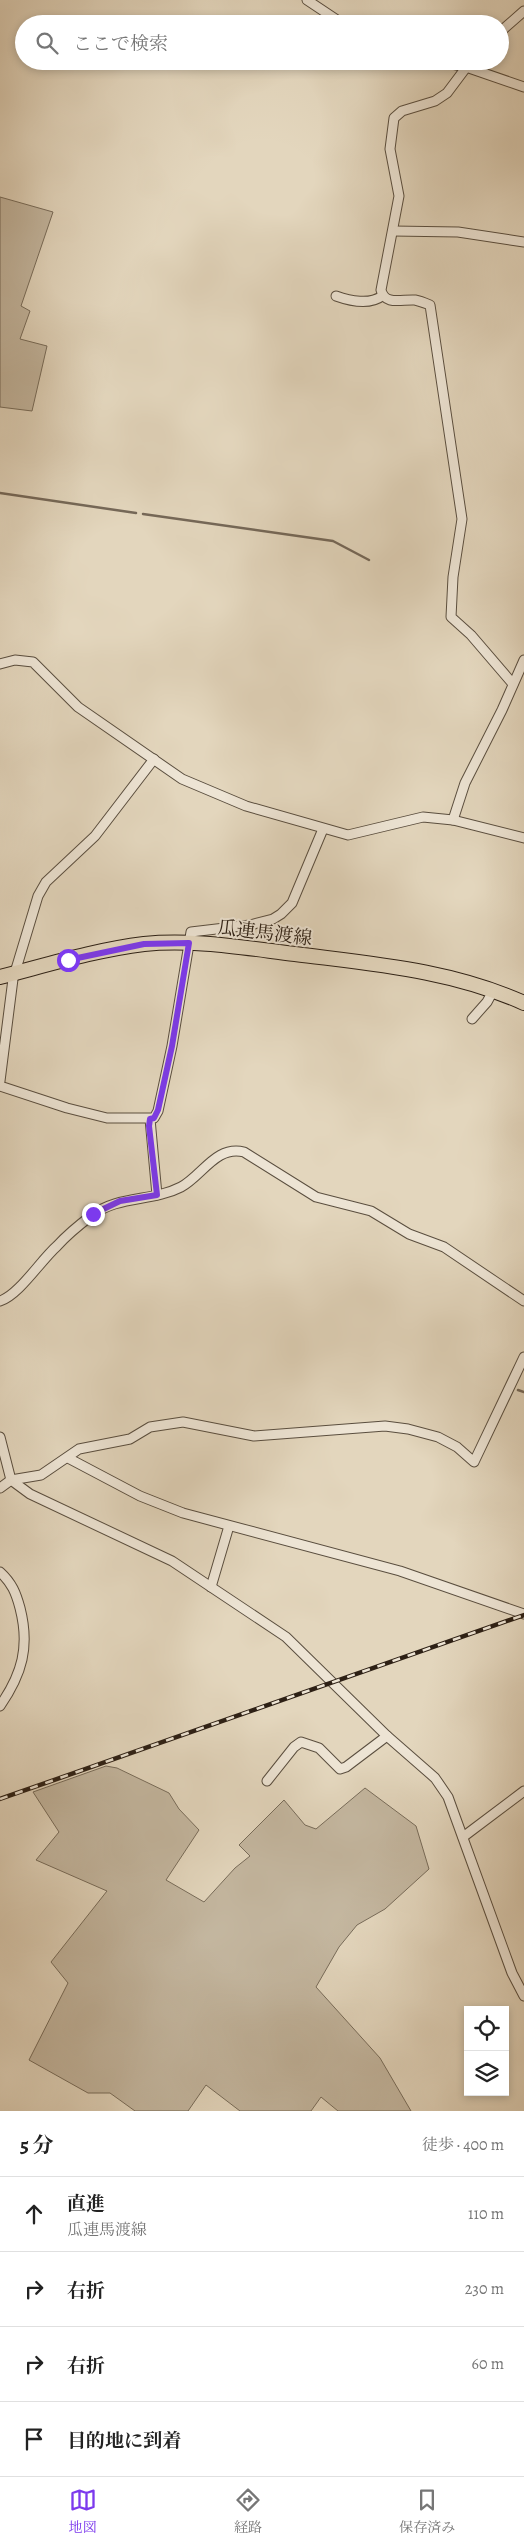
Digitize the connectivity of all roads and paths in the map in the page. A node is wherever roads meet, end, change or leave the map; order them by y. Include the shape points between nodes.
1 (308, 0) edge
2 (524, 11) edge
3 (330, 15) edge
4 (509, 24) edge
5 (463, 70) edge
6 (483, 70) edge
7 (524, 87) edge
8 (393, 231) junction
9 (524, 242) edge
10 (336, 296) dead end
11 (382, 296) junction
12 (524, 660) edge
13 (0, 664) edge
14 (513, 684) junction
15 (154, 759) junction
16 (453, 820) junction
17 (323, 829) junction
18 (524, 838) edge
19 (189, 943) junction
20 (16, 973) junction
21 (0, 977) edge
22 (493, 991) junction
23 (524, 1003) edge
24 (472, 1019) dead end
25 (0, 1081) edge
26 (0, 1086) edge
27 (150, 1119) junction
28 (157, 1195) junction
29 (0, 1301) edge
30 (524, 1301) edge
31 (524, 1357) edge
32 (0, 1437) edge
33 (68, 1458) junction
34 (11, 1480) junction
35 (0, 1488) edge
36 (229, 1526) junction
37 (0, 1572) edge
38 (211, 1587) junction
39 (524, 1614) edge
40 (0, 1706) edge
41 (386, 1736) junction
42 (267, 1781) dead end
43 (524, 1791) edge
44 (463, 1838) junction
45 (524, 1996) edge

1 - 3 street
2 - 4 street
5 - 8 street via 435,101 402,111 394,118 390,149 399,196
6 - 7 street
8 - 9 street via 458,232
8 - 11 street via 380,290
10 - 11 street via 363,302 376,301
11 - 14 street via 388,300 417,300 430,305 462,519 451,617
12 - 14 street
13 - 15 street via 15,660 33,662 78,707
14 - 16 street via 465,783
15 - 17 street via 182,779 218,796
15 - 20 street via 95,836 46,882 38,896
16 - 17 street via 423,817 348,835
16 - 18 street
17 - 19 street via 292,903 282,914 250,925 191,932
19 - 20 main road, 瓜連馬渡線 via 126,947
19 - 22 main road, 瓜連馬渡線 via 419,970
19 - 27 street via 160,1101 154,1118
20 - 21 main road, 瓜連馬渡線
20 - 25 street
22 - 23 main road, 瓜連馬渡線
22 - 24 street
26 - 27 street via 107,1118
27 - 28 street
28 - 29 street via 120,1201 93,1214 57,1245 14,1294
28 - 30 street via 184,1186 224,1152 244,1152 316,1197 371,1211 409,1234 444,1247
31 - 33 street via 474,1462 457,1447 438,1437 408,1429 385,1426 254,1436 183,1422 150,1427 130,1439 79,1449
32 - 34 street
33 - 34 street via 40,1475
33 - 36 street via 140,1496
34 - 35 street
34 - 38 street via 30,1494 172,1561
36 - 38 street
36 - 39 street via 400,1571
37 - 40 street via 16,1591 25,1627 25,1650 19,1672
38 - 41 street via 286,1637
41 - 42 street via 340,1769 318,1748 301,1742
41 - 44 street via 435,1778 448,1797
43 - 44 street
44 - 45 street via 512,1973

